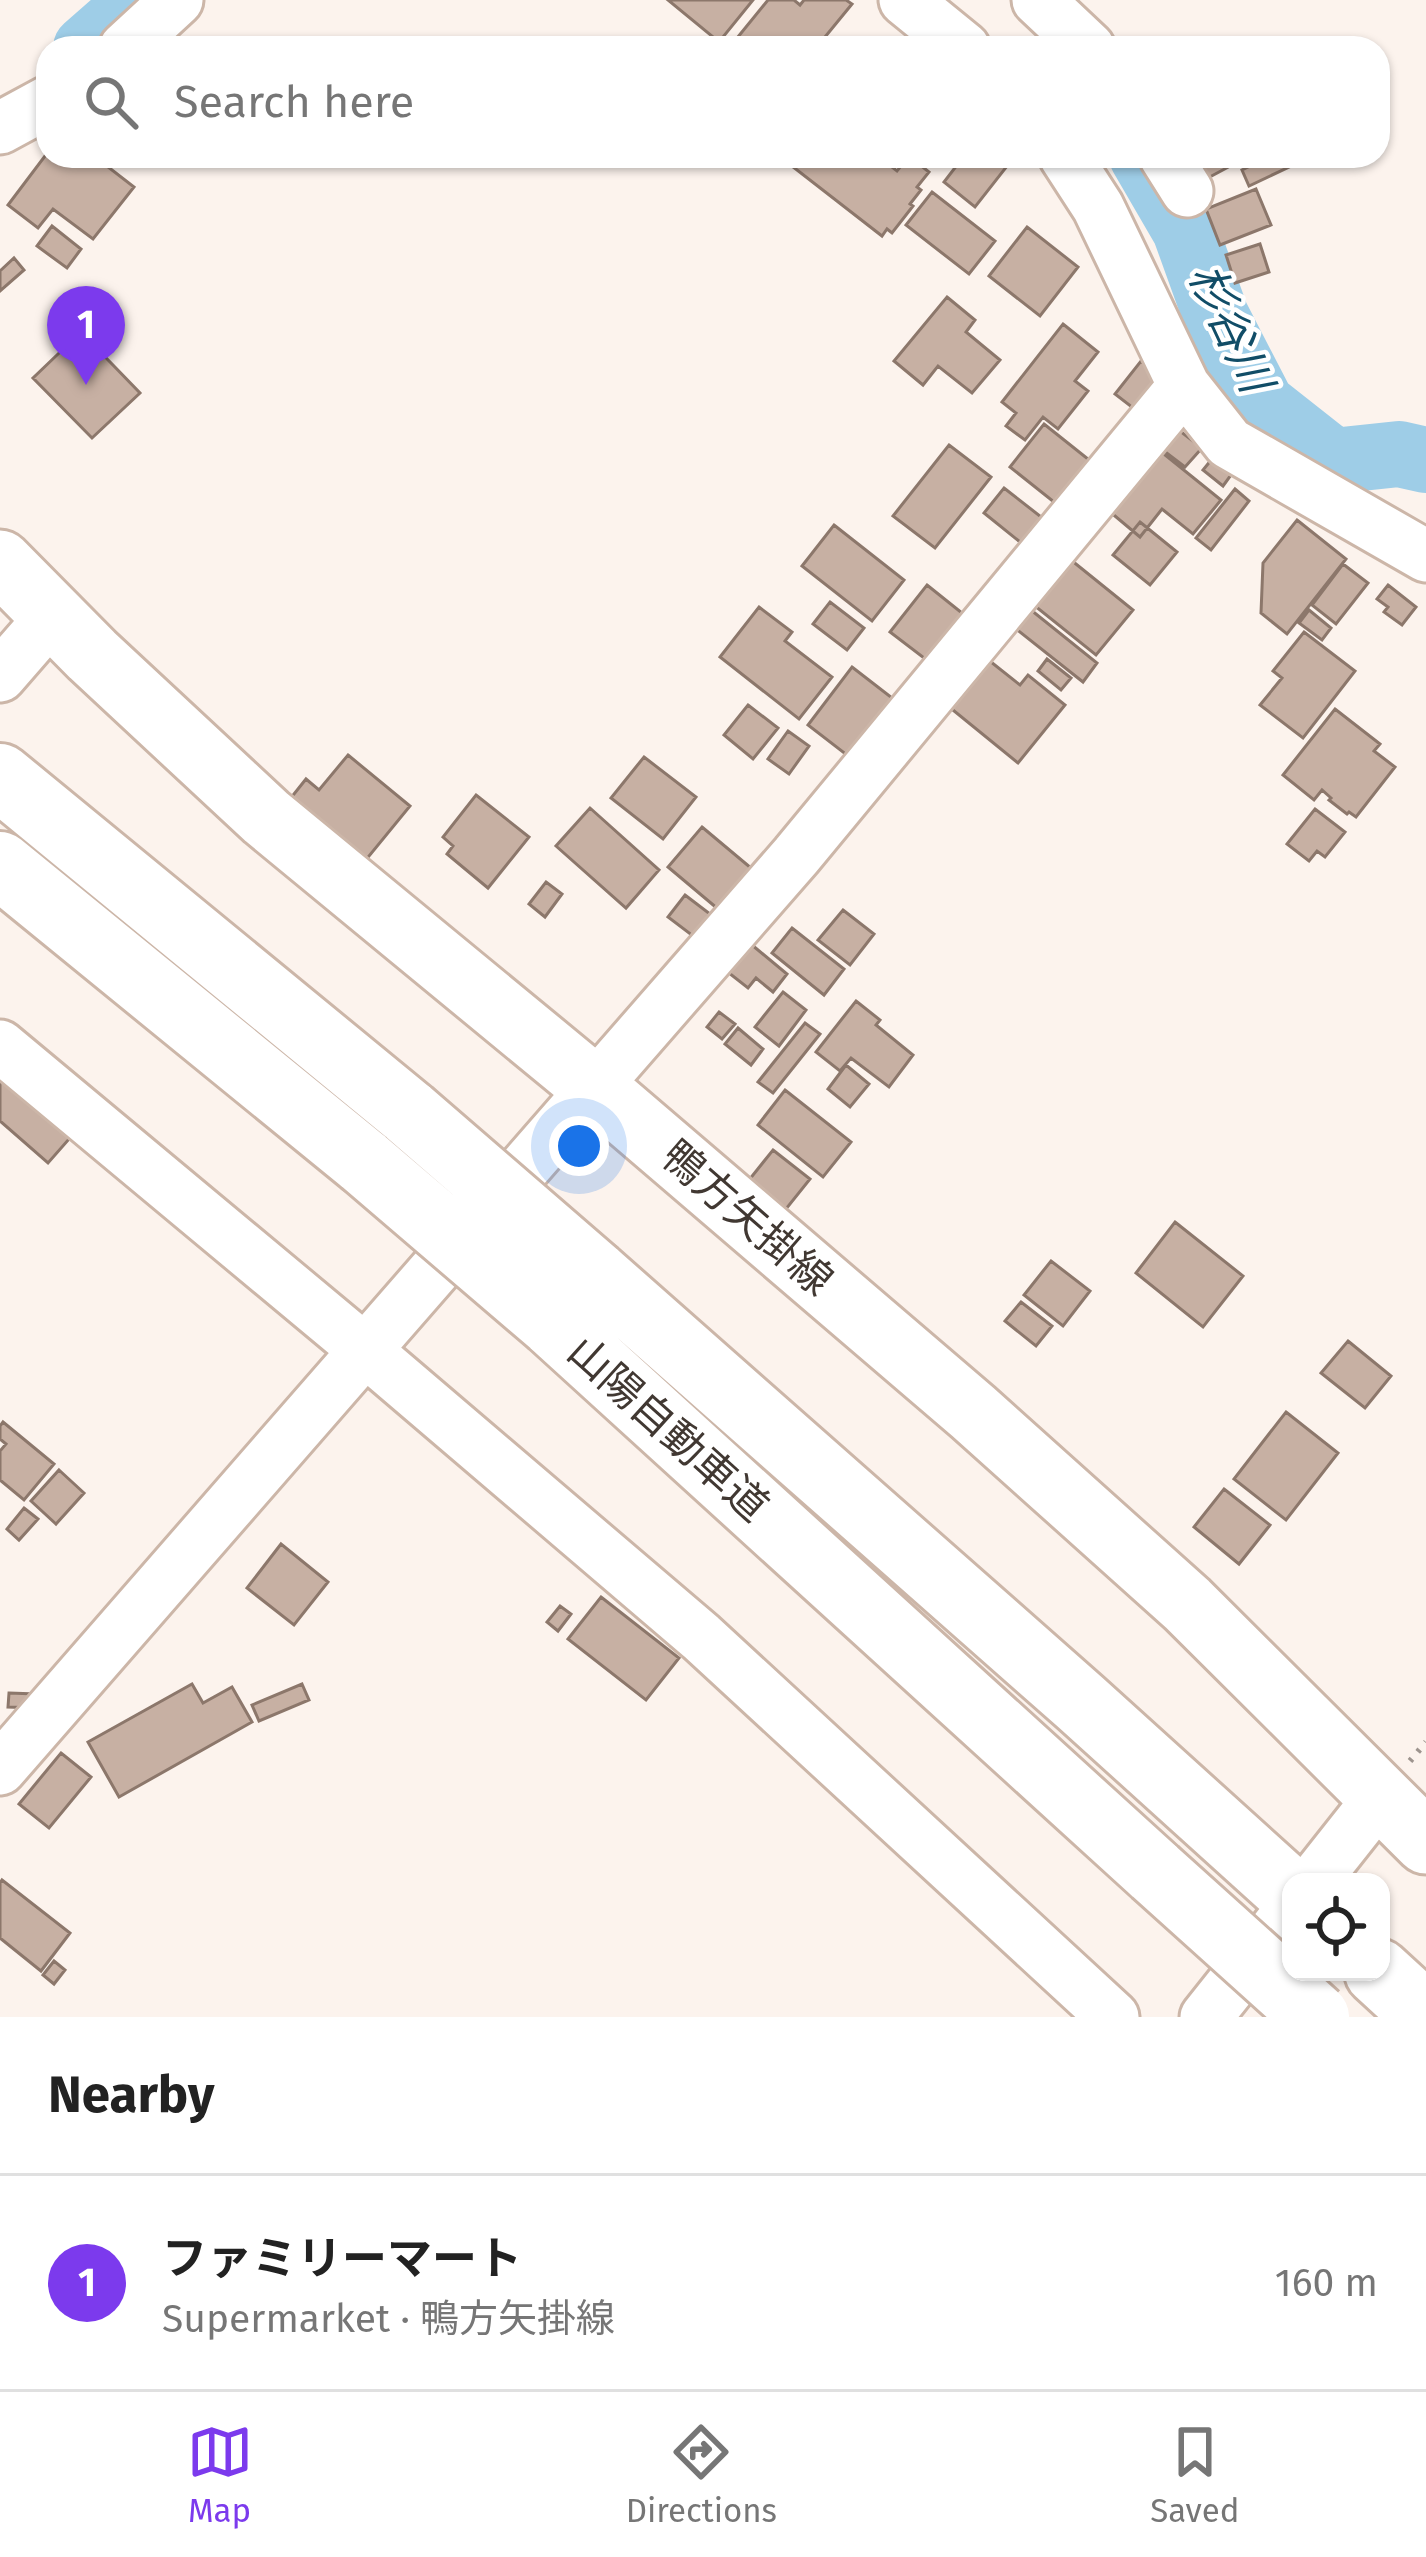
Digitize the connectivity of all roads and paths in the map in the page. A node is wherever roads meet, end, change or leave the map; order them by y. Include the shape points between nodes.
1 (177, 0) edge
2 (905, 0) edge
3 (1038, 0) edge
4 (138, 36) edge
5 (949, 36) edge
6 (1076, 36) edge
7 (36, 108) edge
8 (0, 128) edge
9 (1073, 168) edge
10 (1184, 386) junction
11 (1426, 556) edge
12 (0, 562) edge
13 (52, 615) junction
14 (0, 676) edge
15 (0, 777) edge
16 (0, 865) edge
17 (0, 1046) edge
18 (596, 1089) junction
19 (366, 1351) junction
20 (0, 1769) edge
21 (1381, 1796) junction
22 (1426, 1842) edge
23 (1320, 1873) edge
24 (1282, 1885) edge
25 (1282, 1921) edge
26 (1113, 2017) edge
27 (1206, 2017) edge
28 (1316, 2017) edge

1 - 4 street
2 - 5 street
3 - 6 street
7 - 8 street
9 - 10 street
10 - 11 street via 1229,442
10 - 18 street
12 - 13 main road, 鴨方矢掛線
13 - 14 street
13 - 18 main road, 鴨方矢掛線 via 266,817
15 - 24 highway, 山陽自動車道, bridge via 409,1113
16 - 28 highway, 山陽自動車道, bridge via 552,1323
17 - 19 street
18 - 19 street
18 - 21 main road, 鴨方矢掛線 via 1187,1604
19 - 20 street
19 - 26 street via 701,1637
21 - 22 main road, 鴨方矢掛線
21 - 23 street
25 - 27 street

